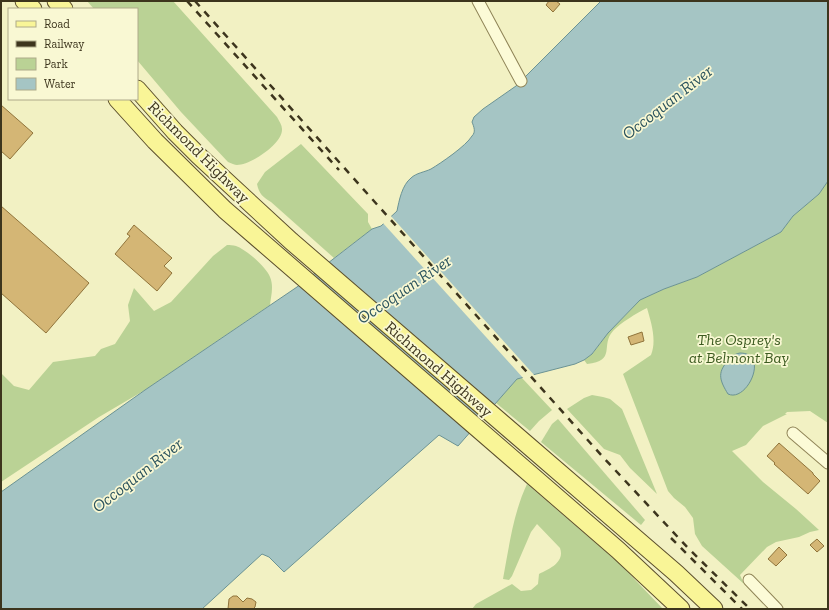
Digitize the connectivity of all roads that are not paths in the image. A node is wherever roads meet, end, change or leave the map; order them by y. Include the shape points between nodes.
1 (24, 1) edge
2 (478, 1) edge
3 (32, 8) edge
4 (522, 81) dead end
5 (138, 90) edge
6 (117, 100) edge
7 (793, 433) dead end
8 (828, 463) edge
9 (749, 580) dead end
10 (681, 609) edge
11 (714, 609) edge
12 (778, 609) edge

1 - 3 main road
2 - 4 street
5 - 11 main road, Richmond Highway via 175,132 233,189 676,573
6 - 10 main road, Richmond Highway via 200,187 618,550
7 - 8 street
9 - 12 street

